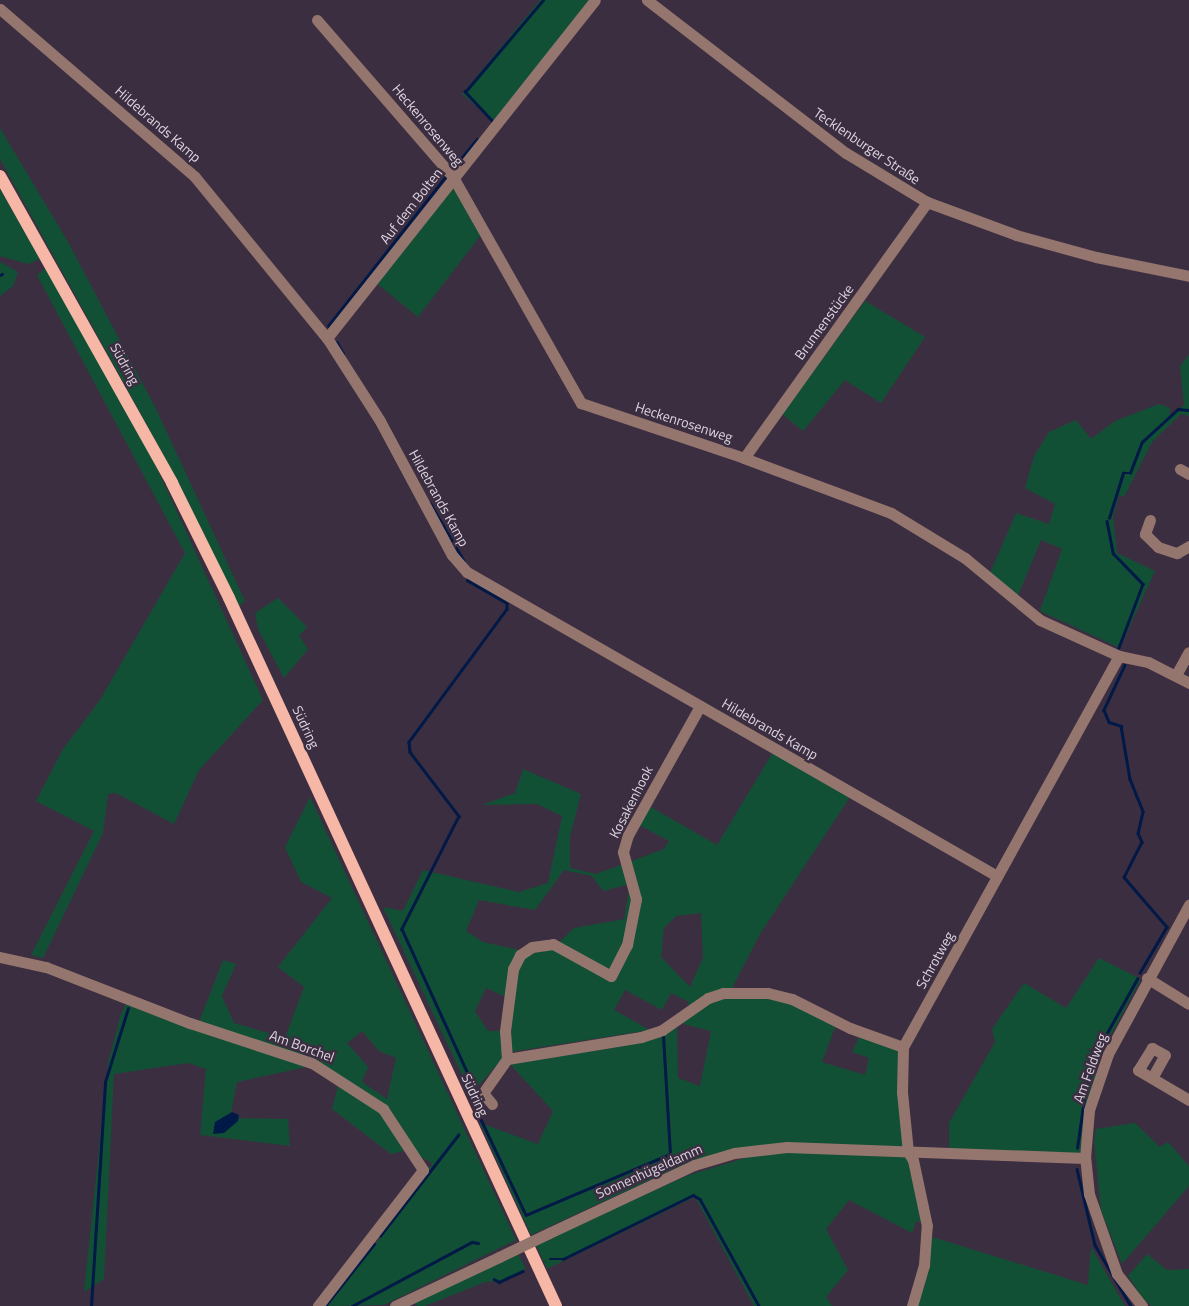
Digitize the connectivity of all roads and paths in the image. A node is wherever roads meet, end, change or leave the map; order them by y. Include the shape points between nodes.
1 (596, 0) edge
2 (647, 0) edge
3 (0, 9) edge
4 (317, 20) dead end
5 (0, 176) edge
6 (453, 177) junction
7 (927, 202) junction
8 (1189, 276) edge
9 (327, 338) junction
10 (744, 458) junction
11 (1150, 520) dead end
12 (1189, 546) edge
13 (1189, 652) edge
14 (1119, 656) junction
15 (1176, 675) junction
16 (1189, 683) edge
17 (700, 706) junction
18 (996, 876) junction
19 (1189, 905) edge
20 (0, 956) edge
21 (1147, 978) junction
22 (1189, 1004) edge
23 (903, 1046) junction
24 (507, 1059) junction
25 (1152, 1078) dead end
26 (1189, 1100) edge
27 (492, 1104) dead end
28 (908, 1152) junction
29 (1085, 1158) junction
30 (318, 1306) edge
31 (395, 1306) edge
32 (556, 1306) edge
33 (912, 1306) edge
34 (1142, 1306) edge

1 - 6 street, Auf dem Bolten
2 - 7 street, Tecklenburger Straße via 846,153
3 - 9 street, Hildebrands Kamp via 185,166
4 - 6 street, Heckenrosenweg
5 - 32 main road, Südring via 60,277 172,482 229,598
6 - 9 street, Auf dem Bolten
6 - 10 street, Heckenrosenweg via 581,403
7 - 8 street, Tecklenburger Straße via 1016,236 1096,258
7 - 10 street, Brunnenstücke
9 - 17 street, Hildebrands Kamp via 380,422 452,555 467,572
10 - 14 street, Heckenrosenweg via 891,513 966,558 1040,620
11 - 12 street via 1145,534 1158,547 1177,553
13 - 15 street
14 - 15 street, Heckenrosenweg via 1148,662
14 - 18 street, Schrotweg
15 - 16 street, Heckenrosenweg
17 - 18 street, Hildebrands Kamp
17 - 24 street, Kosakenhook via 628,835 623,852 636,899 635,919 627,945 610,976 553,944 532,947 520,955 514,968 505,1031
18 - 23 street, Schrotweg
19 - 21 street, Am Feldweg
20 - 30 street, Am Borchel via 46,966 190,1023 312,1063 383,1109 422,1170
21 - 22 street
21 - 29 street, Am Feldweg via 1108,1054 1090,1110
23 - 24 street via 850,1028 792,999 741,991 708,998 662,1030 640,1037
23 - 28 street, Schrotweg via 902,1092
24 - 27 street via 483,1093
25 - 26 street
28 - 29 street, Sonnenhügeldamm
28 - 31 street, Sonnenhügeldamm, bridge via 787,1147 734,1153 694,1165
28 - 33 street, Schrotweg via 913,1160 927,1226 924,1265
29 - 34 street, Am Feldweg via 1100,1233 1116,1274

